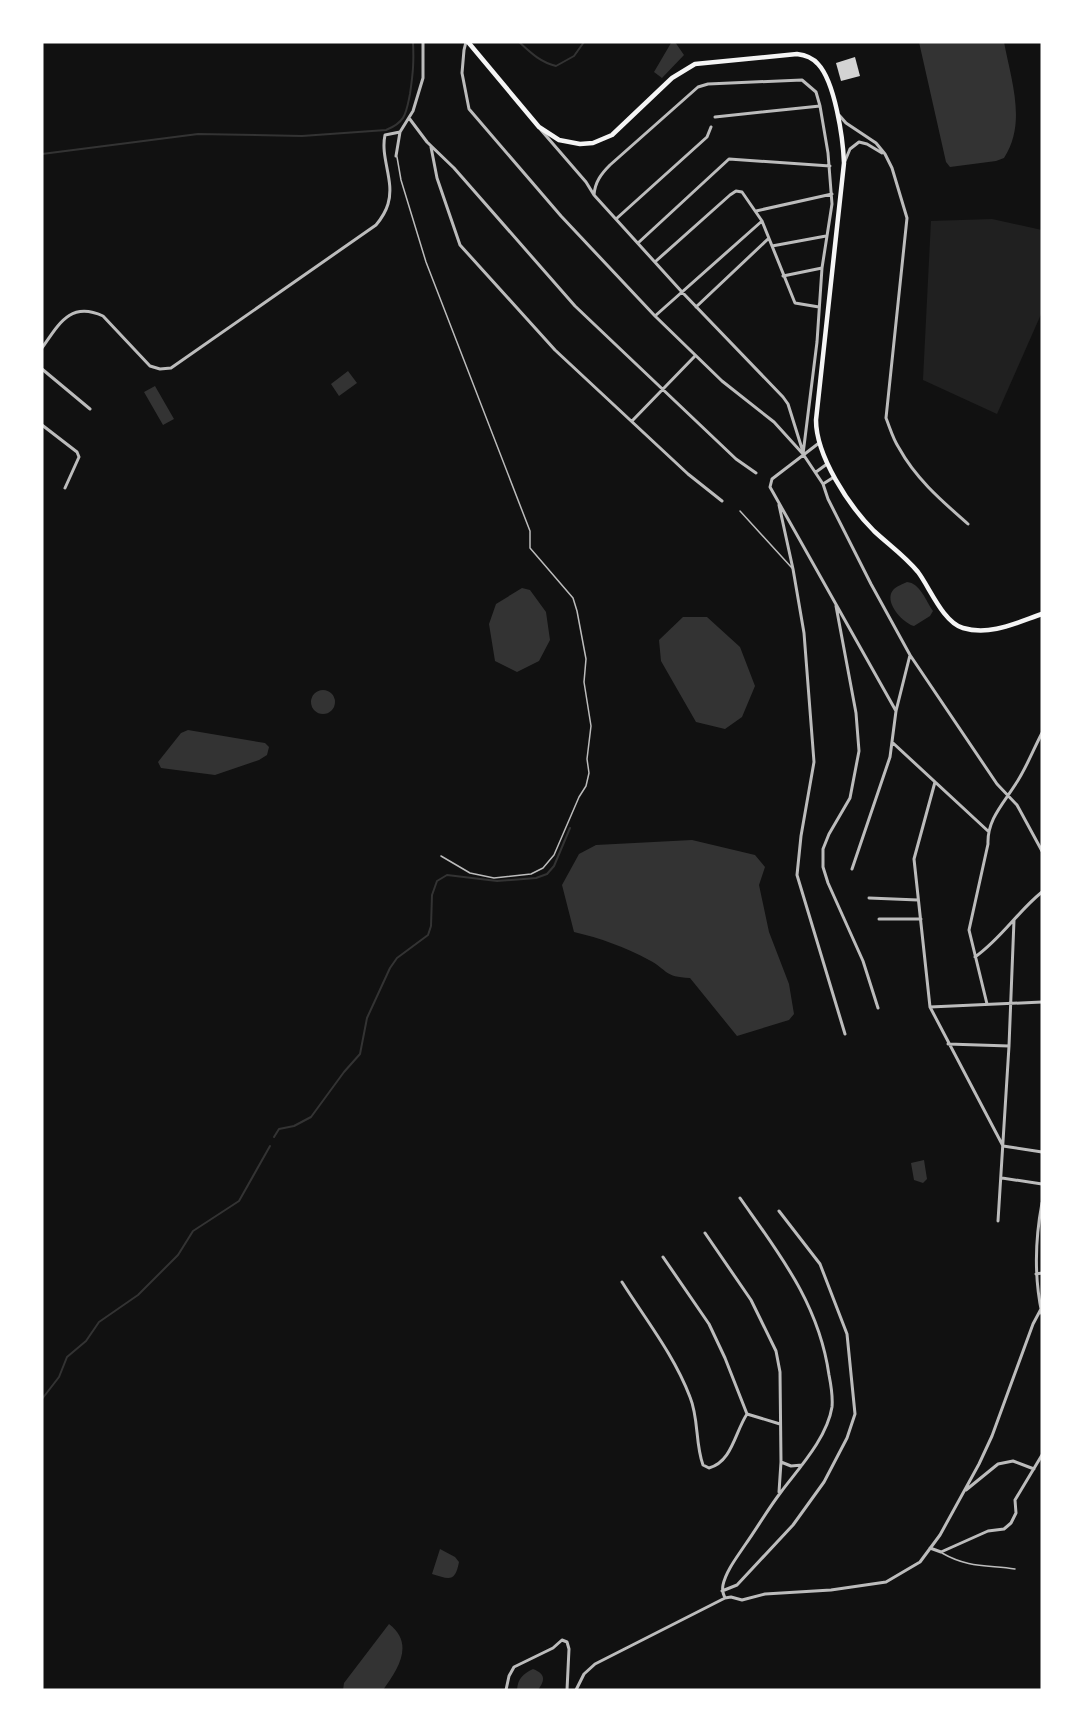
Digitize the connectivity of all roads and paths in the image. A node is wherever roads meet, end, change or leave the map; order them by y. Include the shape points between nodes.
1 (423, 42) edge
2 (467, 42) edge
3 (820, 106) junction
4 (836, 112) junction
5 (715, 117) dead end
6 (409, 118) junction
7 (711, 127) dead end
8 (539, 128) junction
9 (400, 132) junction
10 (430, 145) junction
11 (885, 154) junction
12 (396, 156) joint
13 (844, 163) junction
14 (830, 166) junction
15 (832, 194) junction
16 (594, 195) junction
17 (756, 211) junction
18 (616, 219) junction
19 (762, 221) junction
20 (826, 236) junction
21 (768, 239) junction
22 (638, 243) junction
23 (771, 247) junction
24 (655, 262) junction
25 (822, 268) junction
26 (783, 276) junction
27 (682, 292) junction
28 (696, 307) junction
29 (819, 307) junction
30 (655, 316) junction
31 (42, 348) edge
32 (695, 356) junction
33 (42, 369) edge
34 (663, 389) junction
35 (90, 409) dead end
36 (632, 422) junction
37 (42, 425) edge
38 (819, 443) junction
39 (803, 454) junction
40 (828, 464) junction
41 (816, 472) junction
42 (756, 473) dead end
43 (835, 476) junction
44 (823, 484) junction
45 (65, 488) dead end
46 (722, 501) dead end
47 (779, 505) junction
48 (740, 512) dead end
49 (968, 524) dead end
50 (794, 569) junction
51 (836, 606) junction
52 (1042, 614) edge
53 (910, 655) junction
54 (896, 711) junction
55 (1042, 733) edge
56 (893, 743) junction
57 (935, 782) junction
58 (1006, 795) junction
59 (988, 831) junction
60 (1042, 851) edge
61 (441, 856) dead end
62 (852, 869) dead end
63 (1042, 892) edge
64 (869, 898) dead end
65 (919, 900) junction
66 (879, 919) dead end
67 (921, 919) junction
68 (1014, 920) junction
69 (975, 957) junction
70 (1042, 1002) edge
71 (1010, 1004) junction
72 (987, 1005) junction
73 (930, 1007) junction
74 (878, 1008) dead end
75 (845, 1034) dead end
76 (948, 1044) junction
77 (1009, 1046) junction
78 (1003, 1146) junction
79 (1042, 1152) edge
80 (1002, 1178) junction
81 (1042, 1184) edge
82 (740, 1198) dead end
83 (1042, 1203) edge
84 (779, 1211) dead end
85 (998, 1221) dead end
86 (705, 1233) dead end
87 (1042, 1242) edge
88 (1036, 1243) junction
89 (663, 1257) dead end
90 (1042, 1273) edge
91 (1036, 1274) junction
92 (622, 1282) dead end
93 (1041, 1309) edge
94 (1042, 1314) edge
95 (747, 1414) junction
96 (780, 1424) junction
97 (1042, 1455) edge
98 (781, 1462) junction
99 (802, 1465) junction
100 (1034, 1469) junction
101 (965, 1491) junction
102 (779, 1494) junction
103 (930, 1548) junction
104 (941, 1552) junction
105 (1014, 1569) dead end
106 (722, 1591) junction
107 (725, 1598) junction
108 (506, 1690) edge
109 (567, 1690) edge
110 (576, 1690) edge

1 - 6 street via 423,78
2 - 8 main road
2 - 30 street via 462,73 469,109 561,216
3 - 5 street
3 - 14 street
3 - 16 street via 816,92 802,80 698,87 610,165 598,180
4 - 8 main road via 823,70 811,58 797,54 695,64 672,78 612,135 593,143 558,140
4 - 11 street
4 - 13 main road
6 - 9 street
6 - 10 street
7 - 18 street via 707,137
8 - 16 street
9 - 12 street
9 - 31 street via 385,135 390,189 388,203 376,225 171,368 150,366 95,312 73,312 64,317
10 - 34 street via 575,306
10 - 36 street via 460,245 548,343
11 - 13 street via 859,142 850,149
11 - 49 street via 906,218 886,418 897,447 913,470
12 - 61 lane via 426,262 530,531 530,548 573,598 586,659 584,682 591,726 586,786 554,855 543,868 531,874 494,878 470,873
13 - 38 main road via 816,420
14 - 15 street
14 - 22 street via 729,159
15 - 17 street
15 - 20 street
16 - 18 street
17 - 19 street
17 - 24 street via 742,192 736,191
18 - 22 street
19 - 21 street
19 - 27 street
20 - 23 street
20 - 25 street
21 - 23 street
21 - 28 street
22 - 24 street
23 - 26 street
24 - 27 street
25 - 26 street
25 - 29 street
26 - 29 street via 795,303
27 - 28 street
27 - 30 street
28 - 39 street via 783,397
29 - 39 street
30 - 32 street
32 - 34 street
32 - 39 street via 774,422
33 - 35 street
34 - 36 street
34 - 42 street via 736,459
36 - 46 street
37 - 45 street via 79,457
38 - 39 street
38 - 40 main road
39 - 41 street
39 - 47 street via 772,479 770,487
40 - 41 street
40 - 43 main road
41 - 44 street
43 - 44 street
43 - 52 main road via 873,530 915,568 948,619 961,627 984,631
44 - 53 street
47 - 50 street
47 - 51 street
48 - 50 lane
50 - 75 street via 804,633 814,762 797,876
51 - 54 street
51 - 74 street via 860,752 850,798 823,849 823,867 863,960
53 - 54 street
53 - 58 street
54 - 56 street
55 - 58 street via 1015,786
56 - 57 street
56 - 62 street
57 - 59 street
57 - 65 street via 914,859
58 - 59 street
58 - 60 street via 1017,805
59 - 69 street via 969,930
63 - 68 street
64 - 65 street
65 - 67 street
66 - 67 street
67 - 73 street
68 - 69 street
68 - 71 street
69 - 72 street
70 - 71 street
71 - 72 street
71 - 77 street
72 - 73 street
73 - 76 street
76 - 77 street
76 - 78 street
77 - 78 street
78 - 79 street
78 - 80 street
80 - 81 street
80 - 85 street
82 - 99 street via 793,1273 822,1337 832,1409
83 - 88 street
84 - 106 street via 820,1264 847,1334 855,1414 824,1482 793,1525 737,1585
86 - 96 street via 751,1300 776,1351
87 - 88 street
88 - 91 street
89 - 95 street via 709,1323
90 - 91 street
91 - 93 street
92 - 95 street via 670,1354 691,1399 703,1465 716,1466 730,1451
93 - 94 street
93 - 101 street via 992,1436
95 - 96 street
96 - 98 street
97 - 100 street
98 - 99 street
98 - 102 street
99 - 102 street
100 - 101 street via 1013,1461 998,1464
100 - 104 street via 1015,1500 1016,1513 1011,1523
101 - 103 street
102 - 106 street via 733,1564
103 - 104 street
103 - 107 street via 920,1562 886,1582 765,1594 742,1600
104 - 105 lane via 956,1561 986,1568
106 - 107 street
107 - 110 street via 594,1664
108 - 109 street via 514,1667 562,1640 569,1649

